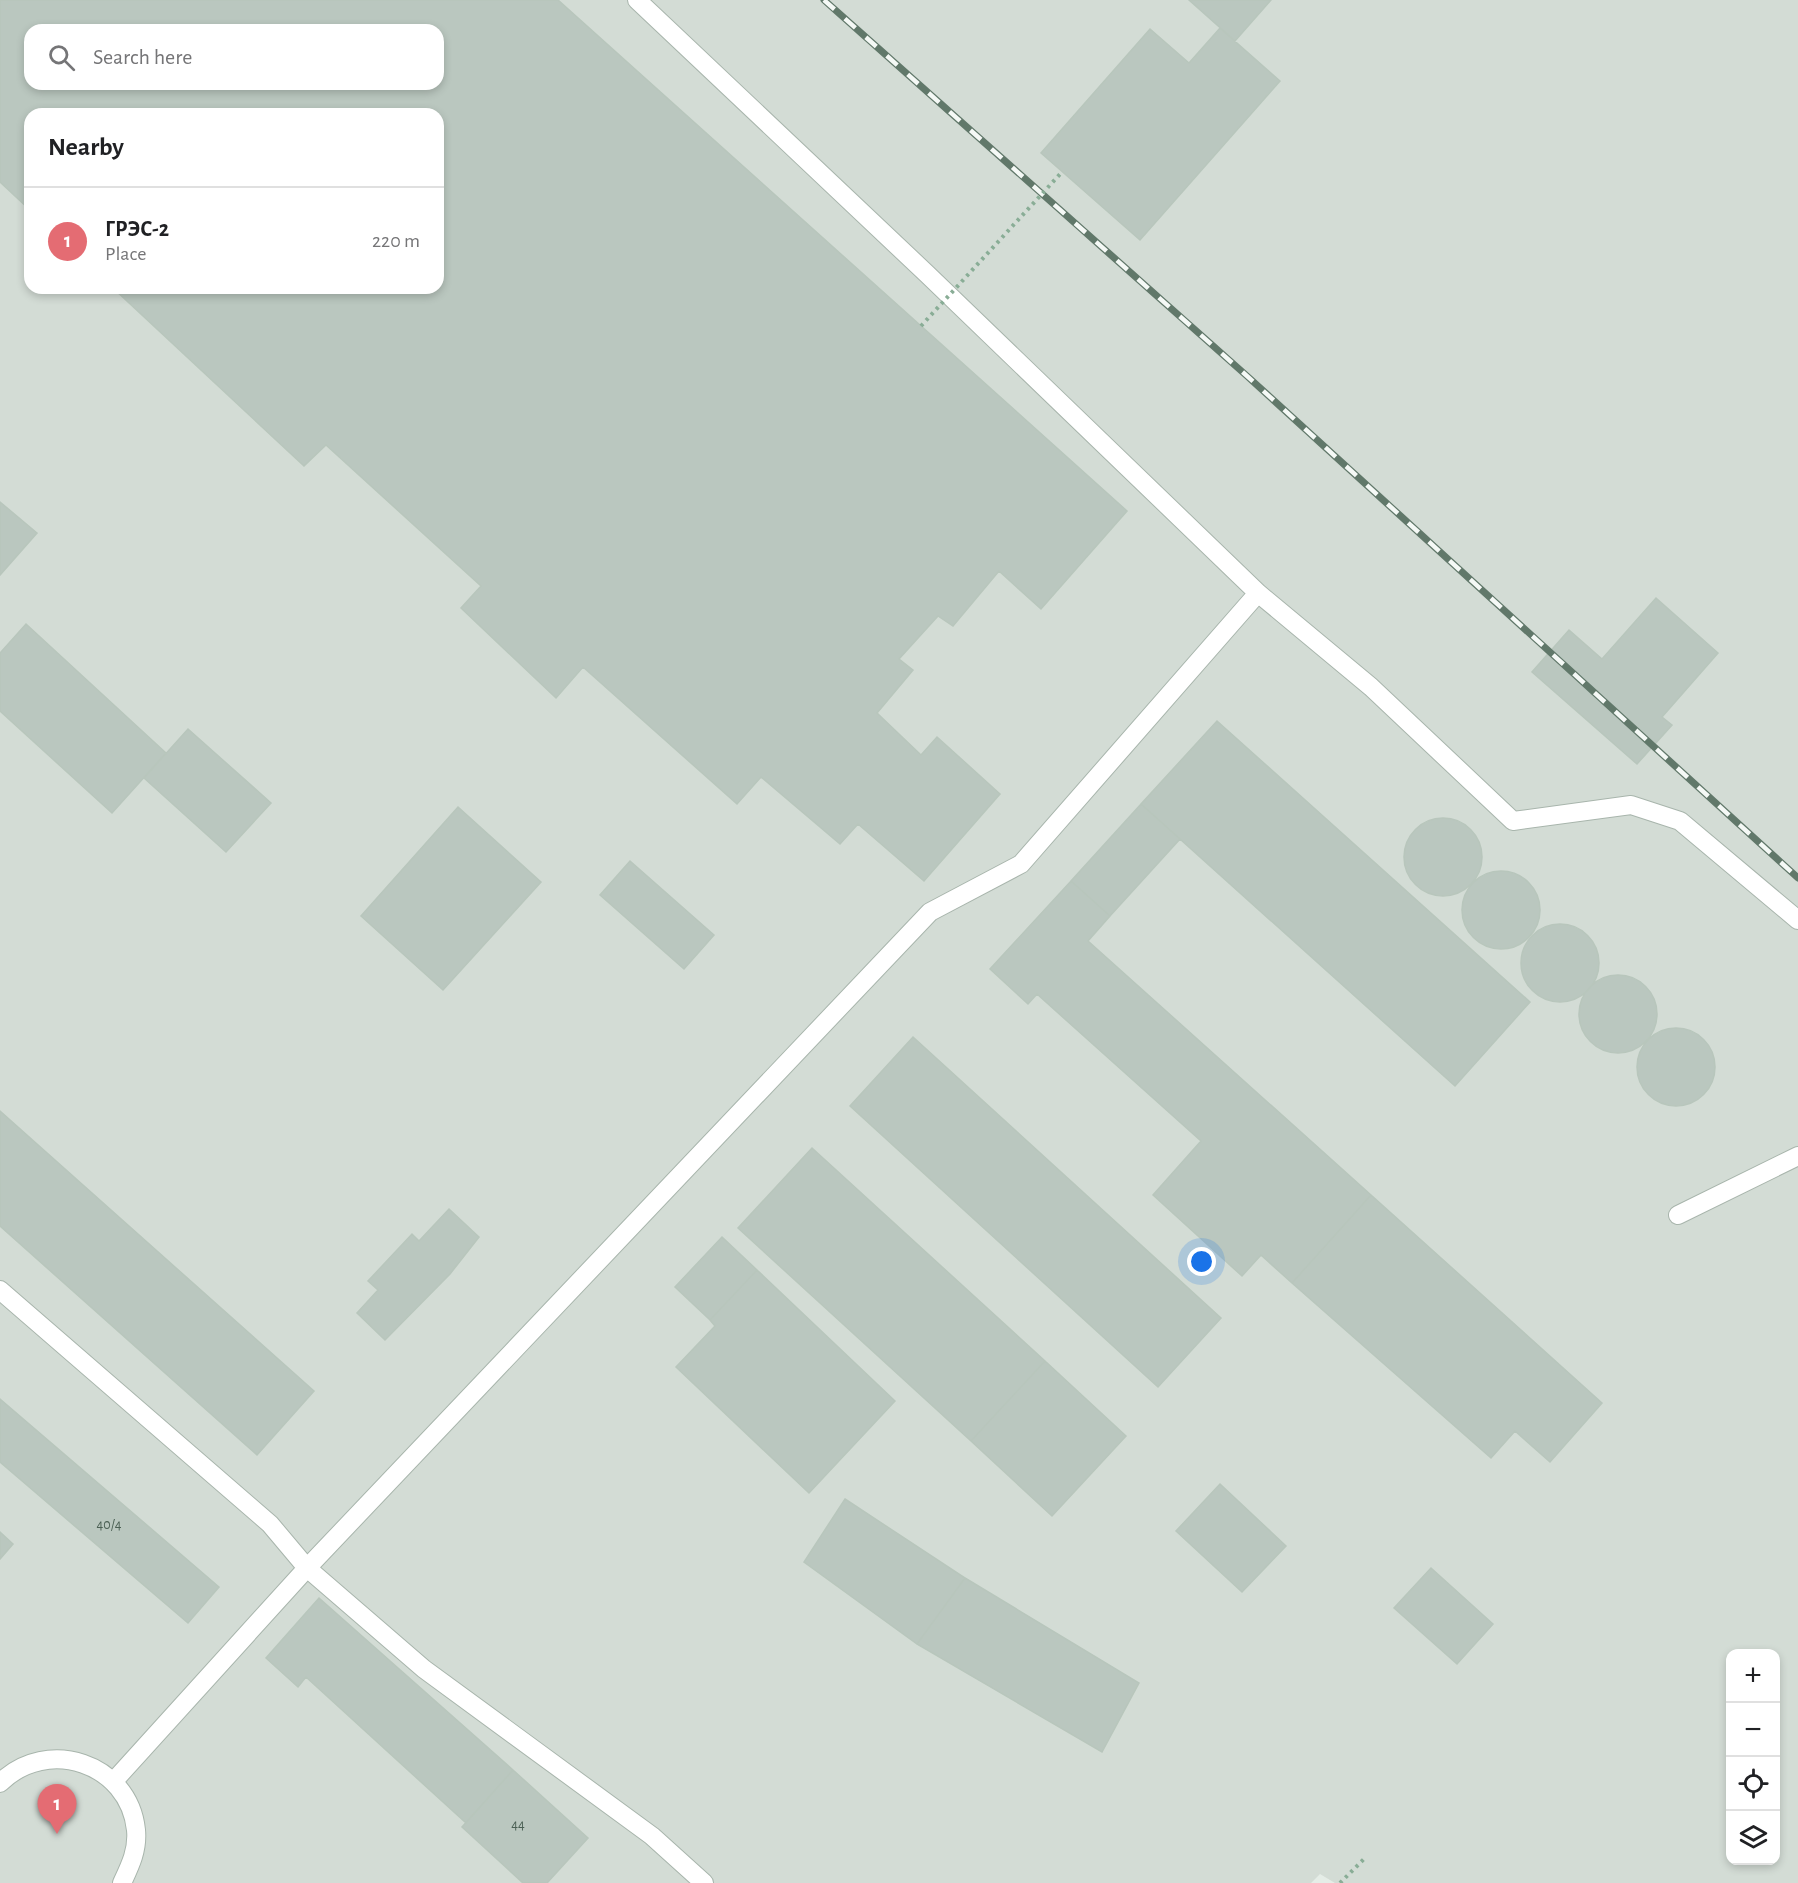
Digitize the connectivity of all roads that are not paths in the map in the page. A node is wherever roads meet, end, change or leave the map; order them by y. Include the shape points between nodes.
1 (637, 0) edge
2 (1258, 593) junction
3 (1798, 920) edge
4 (1798, 1156) edge
5 (1678, 1215) dead end
6 (0, 1290) edge
7 (307, 1568) junction
8 (113, 1782) junction
9 (0, 1784) edge
10 (122, 1883) edge
11 (704, 1883) edge

1 - 2 lane
2 - 3 lane via 1371,687 1513,821 1631,805 1680,821
2 - 7 lane via 1021,864 930,912
4 - 5 lane
6 - 7 lane via 270,1524
7 - 8 lane
7 - 11 lane via 424,1669 652,1836
8 - 9 lane via 94,1767 70,1759 45,1759 22,1767
8 - 10 lane via 129,1804 136,1831 134,1858

